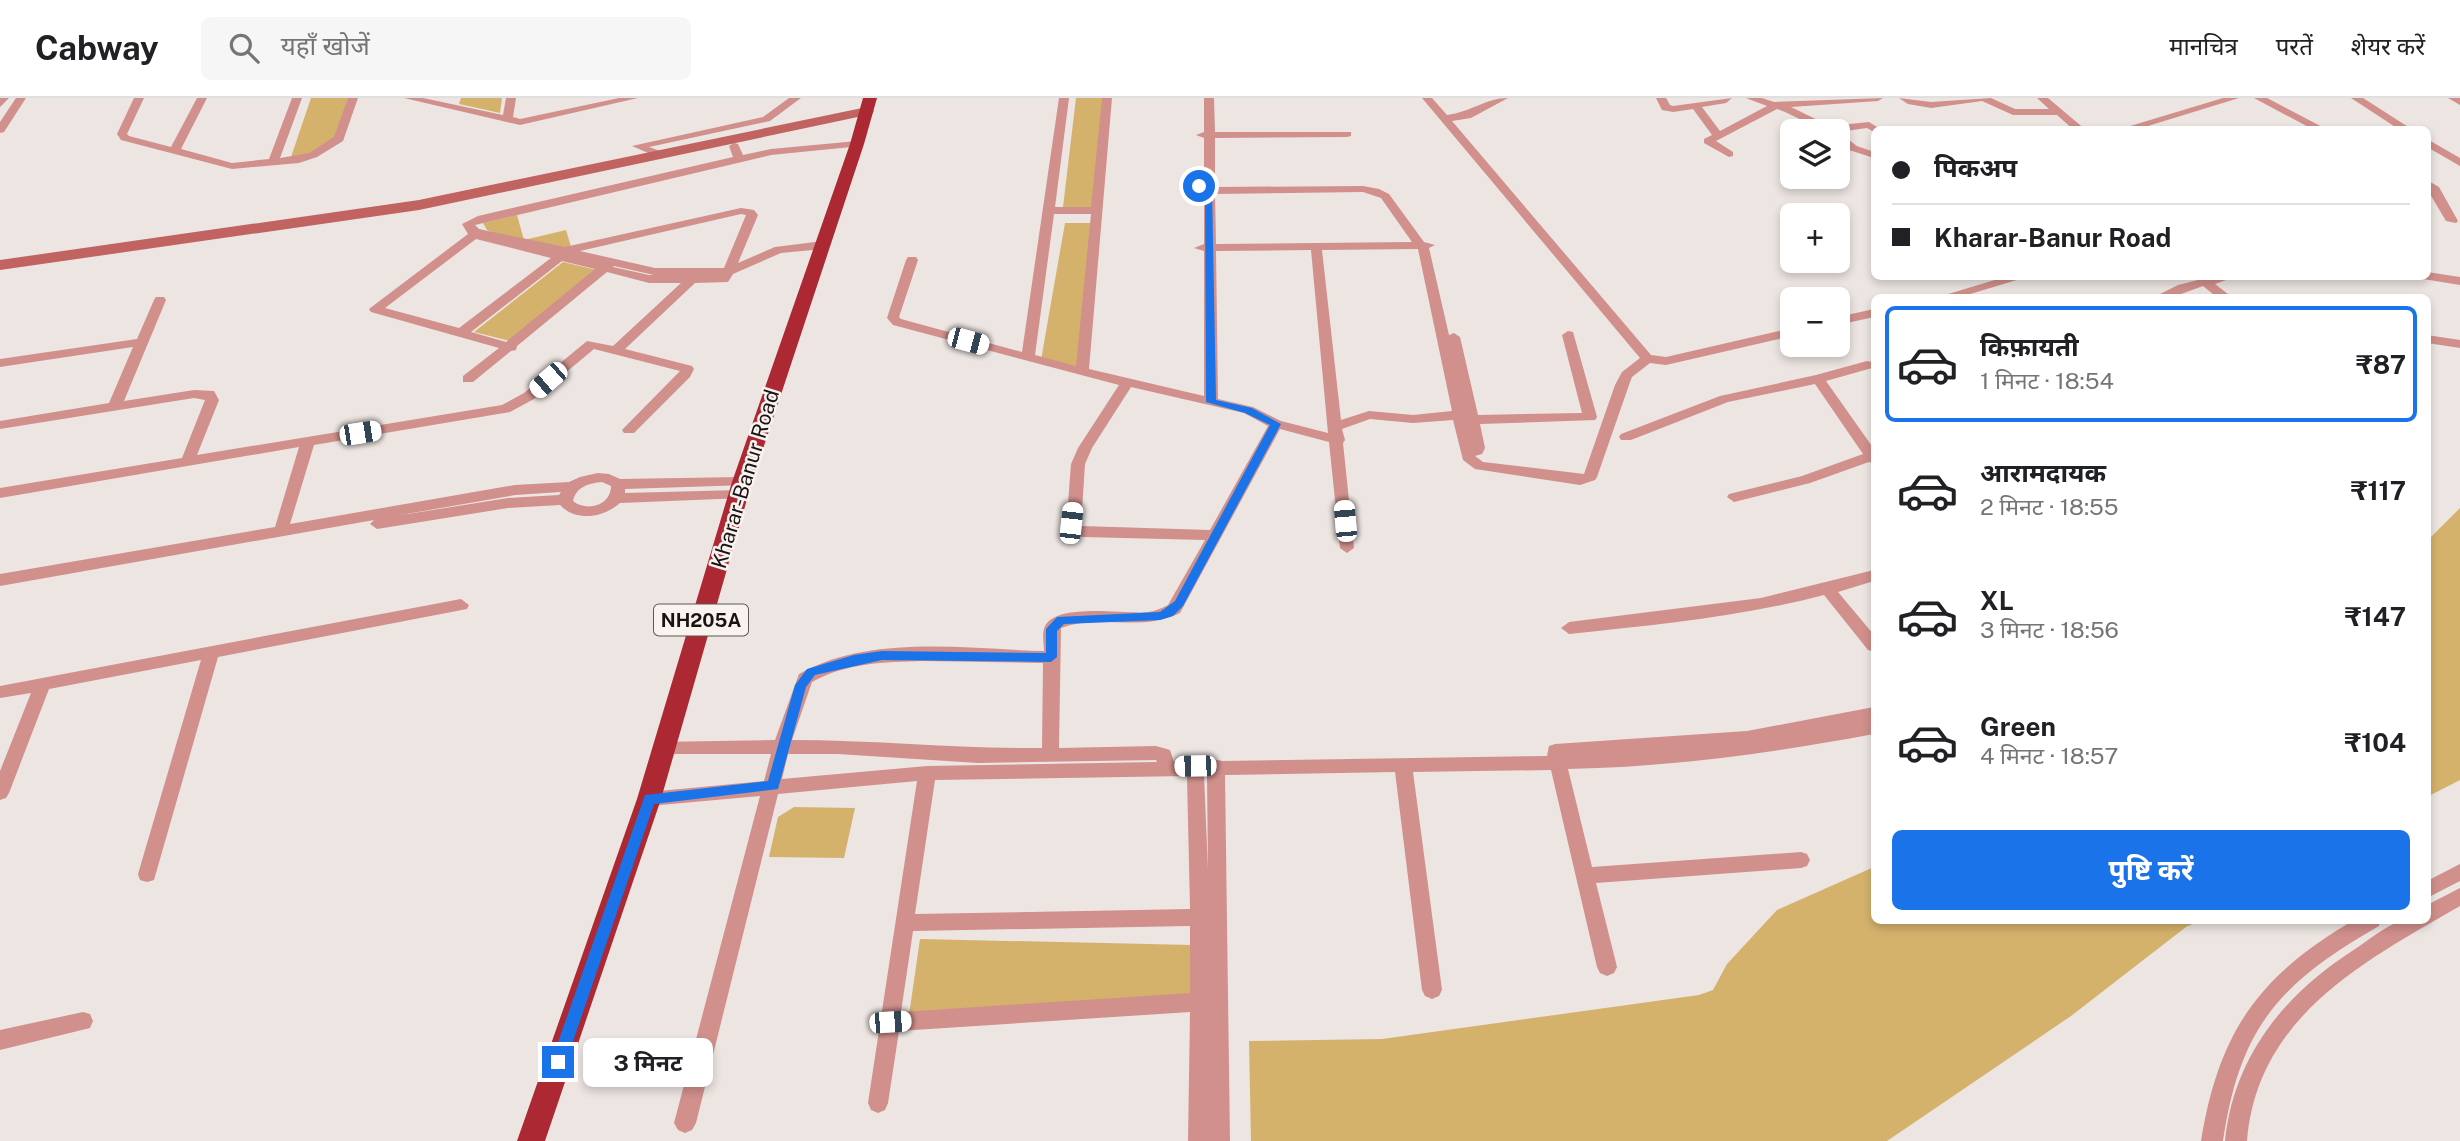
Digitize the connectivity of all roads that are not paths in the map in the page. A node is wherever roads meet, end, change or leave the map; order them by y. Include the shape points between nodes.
1 (4, 98) edge
2 (21, 98) edge
3 (139, 98) edge
4 (202, 98) edge
5 (297, 98) edge
6 (353, 98) edge
7 (409, 98) edge
8 (511, 98) edge
9 (634, 98) edge
10 (796, 98) edge
11 (1064, 98) edge
12 (1107, 98) edge
13 (1198, 98) edge
14 (1209, 98) edge
15 (1427, 98) edge
16 (1503, 98) edge
17 (1661, 98) edge
18 (1727, 98) edge
19 (1751, 98) edge
20 (1878, 98) edge
21 (1904, 98) edge
22 (1982, 98) edge
23 (2042, 98) edge
24 (2234, 98) edge
25 (2259, 98) edge
26 (2356, 98) edge
27 (2453, 98) edge
28 (608, 101) edge
29 (1812, 101) edge
30 (2460, 102) edge
31 (0, 104) edge
32 (1695, 105) junction
33 (1773, 106) junction
34 (867, 109) edge
35 (2059, 112) junction
36 (508, 119) junction
37 (1444, 119) junction
38 (1809, 119) edge
39 (2150, 121) junction
40 (2076, 126) edge
41 (2134, 126) edge
42 (2159, 126) edge
43 (2315, 126) edge
44 (2402, 126) edge
45 (1871, 127) edge
46 (1850, 128) edge
47 (0, 130) edge
48 (1347, 134) dead end
49 (1204, 135) junction
50 (1718, 136) junction
51 (857, 144) junction
52 (2431, 145) edge
53 (1850, 146) edge
54 (174, 152) junction
55 (737, 153) junction
56 (659, 154) junction
57 (1729, 154) dead end
58 (1871, 154) edge
59 (273, 163) junction
60 (2460, 163) edge
61 (2431, 186) edge
62 (1204, 188) junction
63 (1048, 211) junction
64 (1097, 211) junction
65 (2456, 220) edge
66 (476, 233) junction
67 (2460, 236) edge
68 (823, 245) junction
69 (1427, 245) junction
70 (1316, 246) junction
71 (1205, 248) junction
72 (631, 250) junction
73 (563, 254) junction
74 (912, 260) dead end
75 (0, 265) edge
76 (607, 265) junction
77 (728, 272) junction
78 (0, 274) edge
79 (2431, 277) edge
80 (692, 279) junction
81 (2009, 280) edge
82 (2214, 280) edge
83 (2460, 281) edge
84 (2205, 282) junction
85 (1956, 294) edge
86 (2170, 294) edge
87 (2222, 294) edge
88 (160, 300) dead end
89 (1871, 314) edge
90 (1850, 318) edge
91 (461, 333) junction
92 (1568, 335) dead end
93 (1780, 335) edge
94 (2431, 340) edge
95 (142, 342) junction
96 (2459, 345) edge
97 (511, 346) junction
98 (617, 349) junction
99 (1028, 358) junction
100 (1647, 359) junction
101 (0, 363) edge
102 (1867, 365) dead end
103 (1082, 373) junction
104 (1818, 379) junction
105 (468, 380) dead end
106 (1127, 383) junction
107 (1206, 401) junction
108 (114, 408) junction
109 (1466, 417) junction
110 (1276, 424) junction
111 (0, 425) edge
112 (629, 430) dead end
113 (1337, 433) junction
114 (1626, 436) dead end
115 (308, 441) junction
116 (1871, 454) edge
117 (1871, 458) edge
118 (188, 461) junction
119 (741, 489) junction
120 (617, 491) junction
121 (0, 493) edge
122 (569, 493) junction
123 (1734, 497) dead end
124 (281, 531) junction
125 (1215, 535) junction
126 (1347, 548) dead end
127 (1871, 576) edge
128 (0, 580) edge
129 (1829, 591) junction
130 (0, 592) edge
131 (461, 605) dead end
132 (1569, 628) dead end
133 (1871, 642) edge
134 (212, 651) junction
135 (1051, 657) junction
136 (43, 684) junction
137 (0, 692) edge
138 (1871, 715) edge
139 (1871, 728) edge
140 (782, 745) junction
141 (663, 747) junction
142 (1050, 754) junction
143 (1557, 764) junction
144 (1403, 765) junction
145 (1195, 766) junction
146 (1216, 766) junction
147 (1167, 767) junction
148 (928, 773) junction
149 (774, 785) junction
150 (0, 793) edge
151 (649, 799) junction
152 (1801, 860) dead end
153 (2460, 872) edge
154 (147, 874) dead end
155 (1585, 876) junction
156 (2431, 888) edge
157 (2460, 896) edge
158 (2431, 913) edge
159 (1200, 917) junction
160 (906, 923) junction
161 (2365, 924) edge
162 (2413, 924) edge
163 (1607, 967) dead end
164 (1432, 990) dead end
165 (1199, 1002) junction
166 (83, 1021) dead end
167 (890, 1022) junction
168 (0, 1040) edge
169 (878, 1103) dead end
170 (685, 1123) dead end
171 (531, 1141) edge
172 (1199, 1141) edge
173 (1219, 1141) edge
174 (2212, 1141) edge
175 (2236, 1141) edge

1 - 31 street
2 - 47 street
3 - 54 street via 123,136
4 - 54 street
5 - 59 street
6 - 59 street via 335,142 304,159
7 - 36 street
8 - 36 street
9 - 28 street
10 - 56 street via 766,119 637,146
11 - 63 street
12 - 64 street
13 - 49 street
14 - 49 street
15 - 37 street
16 - 37 street via 1468,116
17 - 32 street via 1669,109
18 - 32 street
19 - 33 street
20 - 29 street
21 - 22 street via 1911,103 1954,104
22 - 35 street via 2013,112
23 - 35 street
24 - 39 street
25 - 43 street
26 - 44 street
27 - 30 street
28 - 36 street via 520,122
29 - 33 street
32 - 50 street
33 - 38 street
33 - 50 street
34 - 51 highway, Kharar-Banur Road / NH205A
34 - 55 main road
34 - 56 main road
35 - 40 street
37 - 100 street
39 - 41 street
39 - 42 street
45 - 46 street
48 - 49 street
49 - 62 street
50 - 57 street via 1709,142
51 - 55 street
51 - 68 highway, Kharar-Banur Road / NH205A
52 - 60 street
53 - 58 street
54 - 59 street via 232,166
55 - 66 street via 478,219 468,225
55 - 78 main road via 345,225
56 - 75 main road via 419,205
61 - 65 street
62 - 69 street via 1375,191 1385,196
62 - 71 street
63 - 64 street
63 - 99 street
64 - 103 street
65 - 67 street via 2450,227
66 - 73 street
66 - 91 street via 375,309
68 - 77 street via 779,250
68 - 119 highway, Kharar-Banur Road / NH205A
69 - 70 street
69 - 109 street
70 - 71 street
70 - 113 street
71 - 107 street
72 - 73 street
72 - 76 street
72 - 77 street via 664,273
72 - 77 street via 750,212
73 - 76 street
73 - 91 street
74 - 99 street via 894,320
76 - 80 street via 649,279
76 - 97 street
77 - 80 street via 724,279
79 - 83 street
80 - 98 street
81 - 85 street
82 - 84 street
84 - 86 street
84 - 87 street
88 - 95 street
89 - 90 street
91 - 97 street
92 - 109 street via 1590,417
93 - 100 street via 1666,361
94 - 96 street
95 - 101 street
95 - 108 street
97 - 105 street
98 - 112 street via 687,369
98 - 115 street via 588,346 529,397 505,409
99 - 103 street
100 - 109 street via 1622,385 1593,473 1586,480 1480,466 1467,453
102 - 104 street
103 - 106 street
104 - 114 street via 1725,399
104 - 116 street
106 - 107 street
106 - 125 street via 1081,456 1073,530
107 - 110 street via 1248,411
108 - 111 street
108 - 118 street via 209,394 212,400
109 - 113 street via 1369,415
110 - 113 street
110 - 125 street
113 - 126 street
115 - 118 street
115 - 124 street
117 - 123 street
118 - 121 street
119 - 120 street
119 - 141 highway, Kharar-Banur Road / NH205A
120 - 122 street via 604,477 595,477
120 - 122 street via 607,506 589,512 568,507
122 - 124 street via 515,489
122 - 130 street
124 - 128 street
125 - 135 street via 1174,609 1160,616 1061,620 1052,629
127 - 129 street
129 - 132 street via 1715,612
129 - 133 street
131 - 134 street
134 - 136 street
134 - 154 street
135 - 140 street via 882,656 822,668 811,672 800,685
135 - 142 street
136 - 137 street
136 - 150 street
138 - 143 street via 1747,738 1562,749 1555,751
139 - 143 street via 1695,757
140 - 141 street
140 - 142 street via 978,756
140 - 149 street
141 - 151 highway, Kharar-Banur Road / NH205A
142 - 147 street via 1156,753 1164,755
143 - 144 street
143 - 155 street
144 - 146 street
144 - 164 street
145 - 146 street
145 - 147 street
145 - 159 street
146 - 173 street
147 - 148 street
148 - 149 street
148 - 160 street
149 - 151 street
149 - 170 street
151 - 171 highway, Kharar-Banur Road / NH205A
152 - 155 street
153 - 156 street
155 - 163 street
157 - 158 street
159 - 160 street
159 - 165 street
160 - 167 street
161 - 174 street via 2312,956 2280,983 2256,1013 2222,1080
162 - 175 street via 2314,987 2285,1016 2262,1049
165 - 167 street
165 - 172 street
166 - 168 street
167 - 169 street

